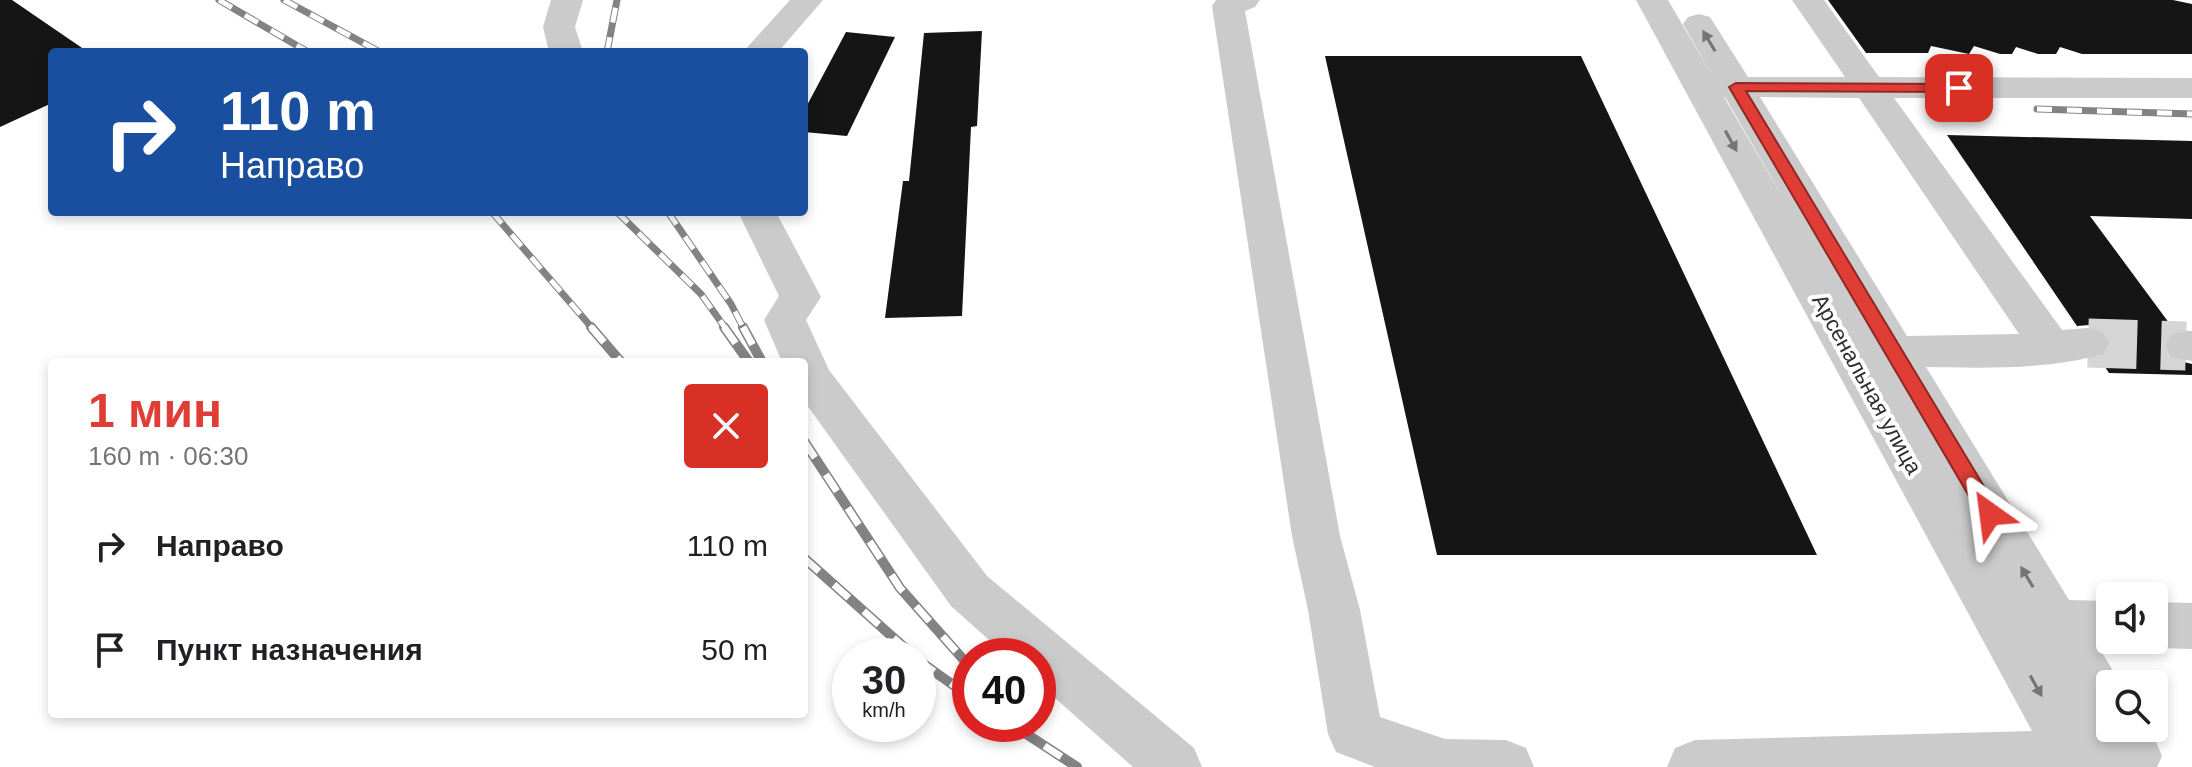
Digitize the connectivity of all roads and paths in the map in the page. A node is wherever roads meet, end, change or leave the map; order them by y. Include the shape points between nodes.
1 (567, 0) edge
2 (807, 0) edge
3 (1244, 0) edge
4 (1652, 0) edge
5 (1685, 0) edge
6 (1808, 0) edge
7 (565, 48) edge
8 (764, 48) edge
9 (1718, 87) junction
10 (1871, 88) junction
11 (2192, 88) edge
12 (759, 216) edge
13 (1848, 350) junction
14 (1893, 351) junction
15 (802, 358) edge
16 (808, 371) edge
17 (2000, 621) junction
18 (2054, 622) junction
19 (2096, 624) edge
20 (2168, 625) edge
21 (2192, 626) edge
22 (2110, 749) edge
23 (1174, 767) edge
24 (1506, 767) edge
25 (1695, 767) edge

1 - 7 street via 559,27
2 - 8 street
3 - 24 street via 1228,6 1316,536 1356,734 1445,766
4 - 9 street, Арсенальная улица
9 -> 5 street, Арсенальная улица
6 - 10 street
9 - 10 street
9 -> 13 street, Арсенальная улица
9 - 14 street, Арсенальная улица
10 - 11 street
10 - 14 street via 2069,345 1994,352
12 - 15 street via 800,297 785,320
13 - 14 street
13 - 17 street, Арсенальная улица
18 -> 14 street, Арсенальная улица
16 - 23 street via 969,591
17 - 18 street
17 -> 22 street, Арсенальная улица
18 - 19 street
18 - 22 street, Арсенальная улица
20 - 21 street
22 - 25 street

